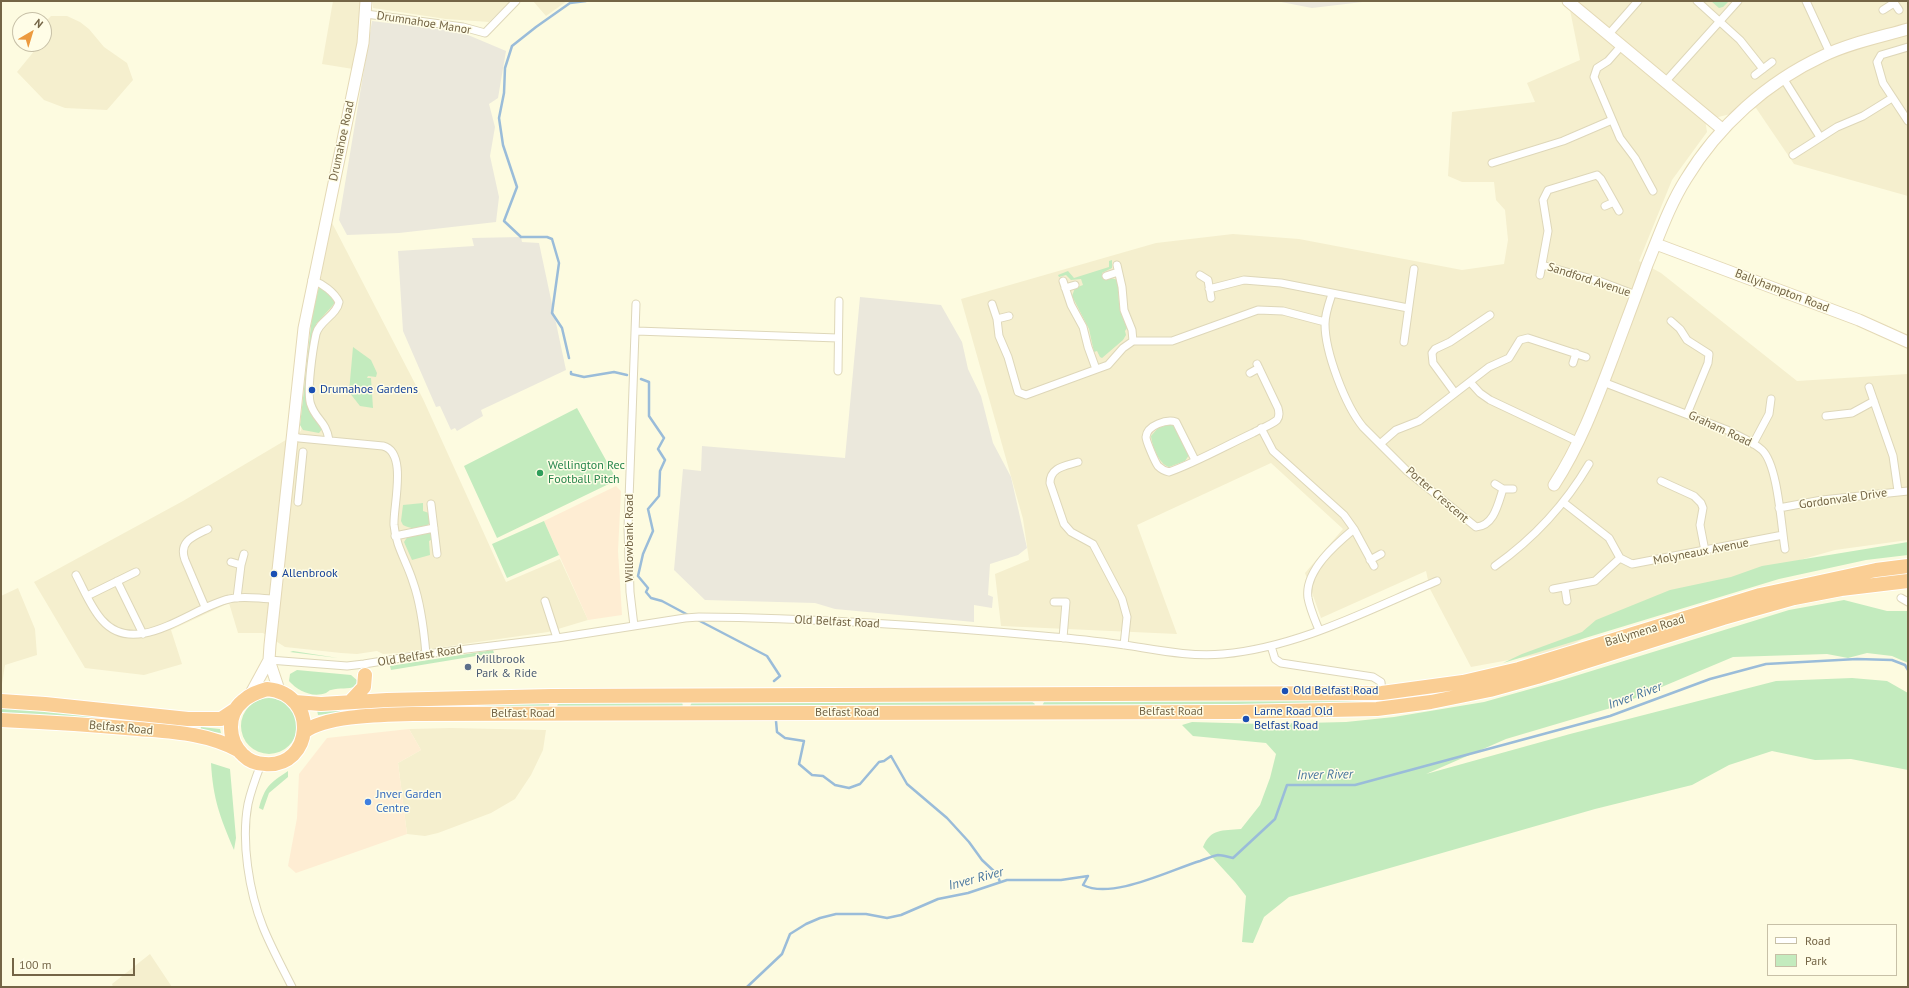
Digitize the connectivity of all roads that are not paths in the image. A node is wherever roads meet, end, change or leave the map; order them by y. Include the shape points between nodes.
1 (366, 1) edge
2 (516, 1) edge
3 (1568, 1) edge
4 (1638, 1) edge
5 (1697, 1) edge
6 (1738, 1) edge
7 (1806, 1) edge
8 (1893, 2) edge
9 (1883, 10) dead end
10 (1899, 10) dead end
11 (366, 14) junction
12 (1720, 21) junction
13 (1908, 29) edge
14 (1609, 34) junction
15 (1622, 46) junction
16 (1908, 47) edge
17 (1830, 53) junction
18 (1772, 62) dead end
19 (1763, 69) junction
20 (1755, 75) dead end
21 (1783, 78) junction
22 (1666, 81) junction
23 (1892, 98) junction
24 (1612, 120) junction
25 (1908, 121) edge
26 (1722, 129) junction
27 (1820, 137) junction
28 (1793, 155) dead end
29 (1492, 163) dead end
30 (1653, 191) dead end
31 (1614, 202) junction
32 (1605, 206) dead end
33 (1619, 211) dead end
34 (1656, 244) junction
35 (1542, 264) junction
36 (1414, 269) dead end
37 (1200, 275) dead end
38 (1540, 275) dead end
39 (1106, 276) dead end
40 (312, 280) junction
41 (1075, 285) dead end
42 (1210, 289) junction
43 (1332, 294) junction
44 (1636, 295) junction
45 (1211, 298) dead end
46 (839, 301) dead end
47 (636, 304) dead end
48 (992, 304) dead end
49 (1408, 308) junction
50 (1490, 315) dead end
51 (1009, 316) dead end
52 (997, 319) junction
53 (1671, 321) dead end
54 (1325, 322) junction
55 (636, 331) junction
56 (838, 338) junction
57 (1133, 341) junction
58 (1404, 342) dead end
59 (1908, 342) edge
60 (1576, 353) junction
61 (1586, 357) dead end
62 (1573, 363) dead end
63 (1096, 369) junction
64 (838, 371) dead end
65 (1250, 373) dead end
66 (1470, 382) junction
67 (1603, 382) junction
68 (1869, 387) dead end
69 (1456, 393) junction
70 (1772, 399) dead end
71 (1874, 401) junction
72 (1687, 414) junction
73 (1826, 416) dead end
74 (1262, 428) junction
75 (293, 436) junction
76 (329, 440) junction
77 (1579, 442) junction
78 (1380, 444) junction
79 (1753, 444) junction
80 (303, 452) dead end
81 (1195, 460) junction
82 (1078, 462) dead end
83 (1589, 464) dead end
84 (1661, 481) dead end
85 (1495, 484) dead end
86 (1554, 485) dead end
87 (1503, 489) junction
88 (1513, 489) dead end
89 (286, 490) junction
90 (1898, 491) junction
91 (1908, 491) edge
92 (299, 492) junction
93 (298, 502) dead end
94 (1563, 502) junction
95 (431, 504) dead end
96 (1779, 508) junction
97 (434, 528) junction
98 (208, 529) dead end
99 (1354, 529) junction
100 (1783, 535) junction
101 (395, 536) junction
102 (1785, 549) dead end
103 (1705, 551) junction
104 (244, 554) dead end
105 (437, 554) dead end
106 (1381, 554) dead end
107 (1620, 558) junction
108 (231, 562) dead end
109 (241, 565) junction
110 (1495, 566) dead end
111 (1908, 566) edge
112 (136, 572) dead end
113 (76, 575) dead end
114 (118, 581) junction
115 (1437, 581) dead end
116 (1908, 581) edge
117 (1565, 588) junction
118 (1553, 589) dead end
119 (87, 596) junction
120 (237, 598) junction
121 (1901, 598) dead end
122 (275, 599) junction
123 (545, 601) dead end
124 (1567, 601) dead end
125 (1054, 602) dead end
126 (1908, 602) edge
127 (205, 607) junction
128 (634, 626) junction
129 (1319, 630) junction
130 (144, 634) junction
131 (557, 638) junction
132 (1063, 638) junction
133 (1124, 645) junction
134 (1271, 646) junction
135 (426, 654) junction
136 (269, 660) junction
137 (364, 670) junction
138 (279, 690) junction
139 (1382, 693) junction
140 (250, 696) junction
141 (1, 701) edge
142 (295, 702) junction
143 (350, 702) junction
144 (1392, 707) joint
145 (236, 709) junction
146 (1, 720) edge
147 (304, 732) junction
148 (238, 750) junction
149 (261, 764) junction
150 (292, 987) edge

1 - 11 street, Drumahoe Road
2 - 11 street, Drumnahoe Manor via 485,33 463,27
3 - 14 street
4 - 14 street
5 - 12 street
6 - 12 street
7 - 17 street
8 - 9 street
8 - 10 street
11 - 40 street, Drumahoe Road via 363,43
12 - 19 street via 1740,40
12 - 22 street
13 - 17 street
14 - 15 street
15 - 22 street
15 - 24 street via 1608,61 1597,68 1594,77
16 - 23 street via 1886,53 1877,60 1881,78
17 - 21 street
18 - 19 street
19 - 20 street
21 - 26 street
21 - 27 street
22 - 26 street
23 - 25 street
23 - 27 street via 1863,116
24 - 29 street via 1563,141
24 - 30 street via 1620,138 1635,158
26 - 34 street via 1686,178
27 - 28 street
31 - 32 street
31 - 33 street, Sandford Avenue
31 - 35 street, Sandford Avenue via 1596,175 1548,190 1544,198 1548,228
34 - 44 street
34 - 59 street, Ballyhampton Road via 1859,320
35 - 38 street, Sandford Avenue
35 - 44 street, Sandford Avenue
36 - 49 street
37 - 42 street via 1208,280
39 - 57 street via 1118,268 1124,310 1132,330
40 - 75 street, Drumahoe Road via 304,328
40 - 76 street via 334,294 339,302 338,307 321,324 317,333 309,392 310,404 327,429
41 - 63 street via 1064,285 1083,327
42 - 43 street via 1244,280 1280,283
42 - 45 street
43 - 49 street
43 - 54 street, Porter Crescent
44 - 67 street
46 - 56 street
47 - 55 street, Willowbank Road
48 - 52 street
49 - 58 street
50 - 69 street via 1432,353 1433,364
51 - 52 street
52 - 63 street via 999,336 1018,392 1026,395
53 - 72 street via 1688,340 1709,354
54 - 57 street via 1283,311 1258,310 1166,342
54 - 78 street, Porter Crescent via 1329,353 1345,394 1357,420
55 - 56 street
55 - 128 street, Willowbank Road via 628,547
56 - 64 street
57 - 63 street via 1108,364
60 - 61 street
60 - 62 street
60 - 66 street via 1524,338 1509,358 1489,367
65 - 74 street via 1258,366 1279,414 1276,420
66 - 69 street
66 - 77 street via 1490,400
67 - 72 street, Graham Road
67 - 77 street
68 - 71 street
69 - 78 street via 1419,421 1391,433
70 - 79 street via 1769,414
71 - 73 street via 1852,413
71 - 90 street via 1895,463
72 - 79 street, Graham Road
74 - 81 street
74 - 99 street via 1273,451 1344,515
75 - 76 street
75 - 89 street, Drumahoe Road
76 - 101 street via 383,446 393,452 397,481
77 - 86 street
78 - 87 street, Porter Crescent via 1407,471 1476,527 1487,524 1495,513
79 - 96 street, Graham Road via 1766,455 1772,467
80 - 92 street
81 - 81 street via 1176,422 1166,421 1154,426 1147,433 1146,438 1158,466 1163,470 1169,472
82 - 133 street via 1054,470 1050,476 1050,483 1064,524 1071,532 1093,544 1122,598 1127,616
83 - 94 street
84 - 103 street via 1694,496 1701,503 1703,508 1700,525
85 - 87 street
87 - 88 street
89 - 92 street
89 - 122 street, Drumahoe Road
90 - 91 street, Gordonvale Drive
90 - 96 street, Gordonvale Drive
92 - 93 street
94 - 107 street via 1611,539
94 - 110 street via 1504,565
95 - 97 street
96 - 100 street, Graham Road
97 - 101 street
97 - 105 street
98 - 127 street via 188,539 183,552
99 - 106 street via 1372,563
99 - 129 street via 1326,555 1308,587 1310,606
100 - 102 street, Graham Road
100 - 103 street, Molyneaux Avenue
101 - 135 street via 416,591
103 - 107 street, Molyneaux Avenue via 1636,564
104 - 109 street
107 - 117 street via 1595,581
108 - 109 street
109 - 120 street
111 - 139 highway, Ballymena Road via 1876,570 1760,595 1519,669 1464,682
112 - 114 street
113 - 119 street
114 - 119 street
114 - 130 street
115 - 129 street, Old Belfast Road
116 - 144 highway, Ballymena Road via 1794,598 1497,688 1431,702
117 - 118 street
117 - 124 street
119 - 130 street via 96,613 107,625 130,635
120 - 122 street
120 - 127 street
121 - 126 street
122 - 136 street, Drumahoe Road
123 - 131 street
125 - 132 street via 1066,602
127 - 130 street
128 - 131 street, Old Belfast Road
128 - 132 street, Old Belfast Road via 699,617 812,620
129 - 134 street, Old Belfast Road
131 - 135 street, Old Belfast Road
132 - 133 street, Old Belfast Road
133 - 134 street, Old Belfast Road via 1180,654 1216,654
134 - 139 street via 1275,659 1281,663 1374,677 1381,682
135 - 137 street, Old Belfast Road
136 - 137 street, Old Belfast Road via 347,666
136 - 138 street, Drumahoe Road
136 - 140 street, Drumahoe Road
137 - 143 highway via 364,687
138 - 140 highway via 267,689
138 - 142 highway
139 - 143 highway, Belfast Road via 552,696
140 - 145 highway
141 - 145 highway, Belfast Road via 195,720 221,719
142 - 143 highway, Belfast Road
142 - 147 highway via 304,721
144 - 147 highway, Belfast Road via 1314,712 412,714 332,721 317,724
145 - 148 highway via 231,730
146 - 148 highway, Belfast Road via 193,734 216,739
147 - 149 highway via 300,745 292,755 274,764
148 - 149 highway via 248,759
149 - 150 street via 248,805 246,856 256,906 263,926

